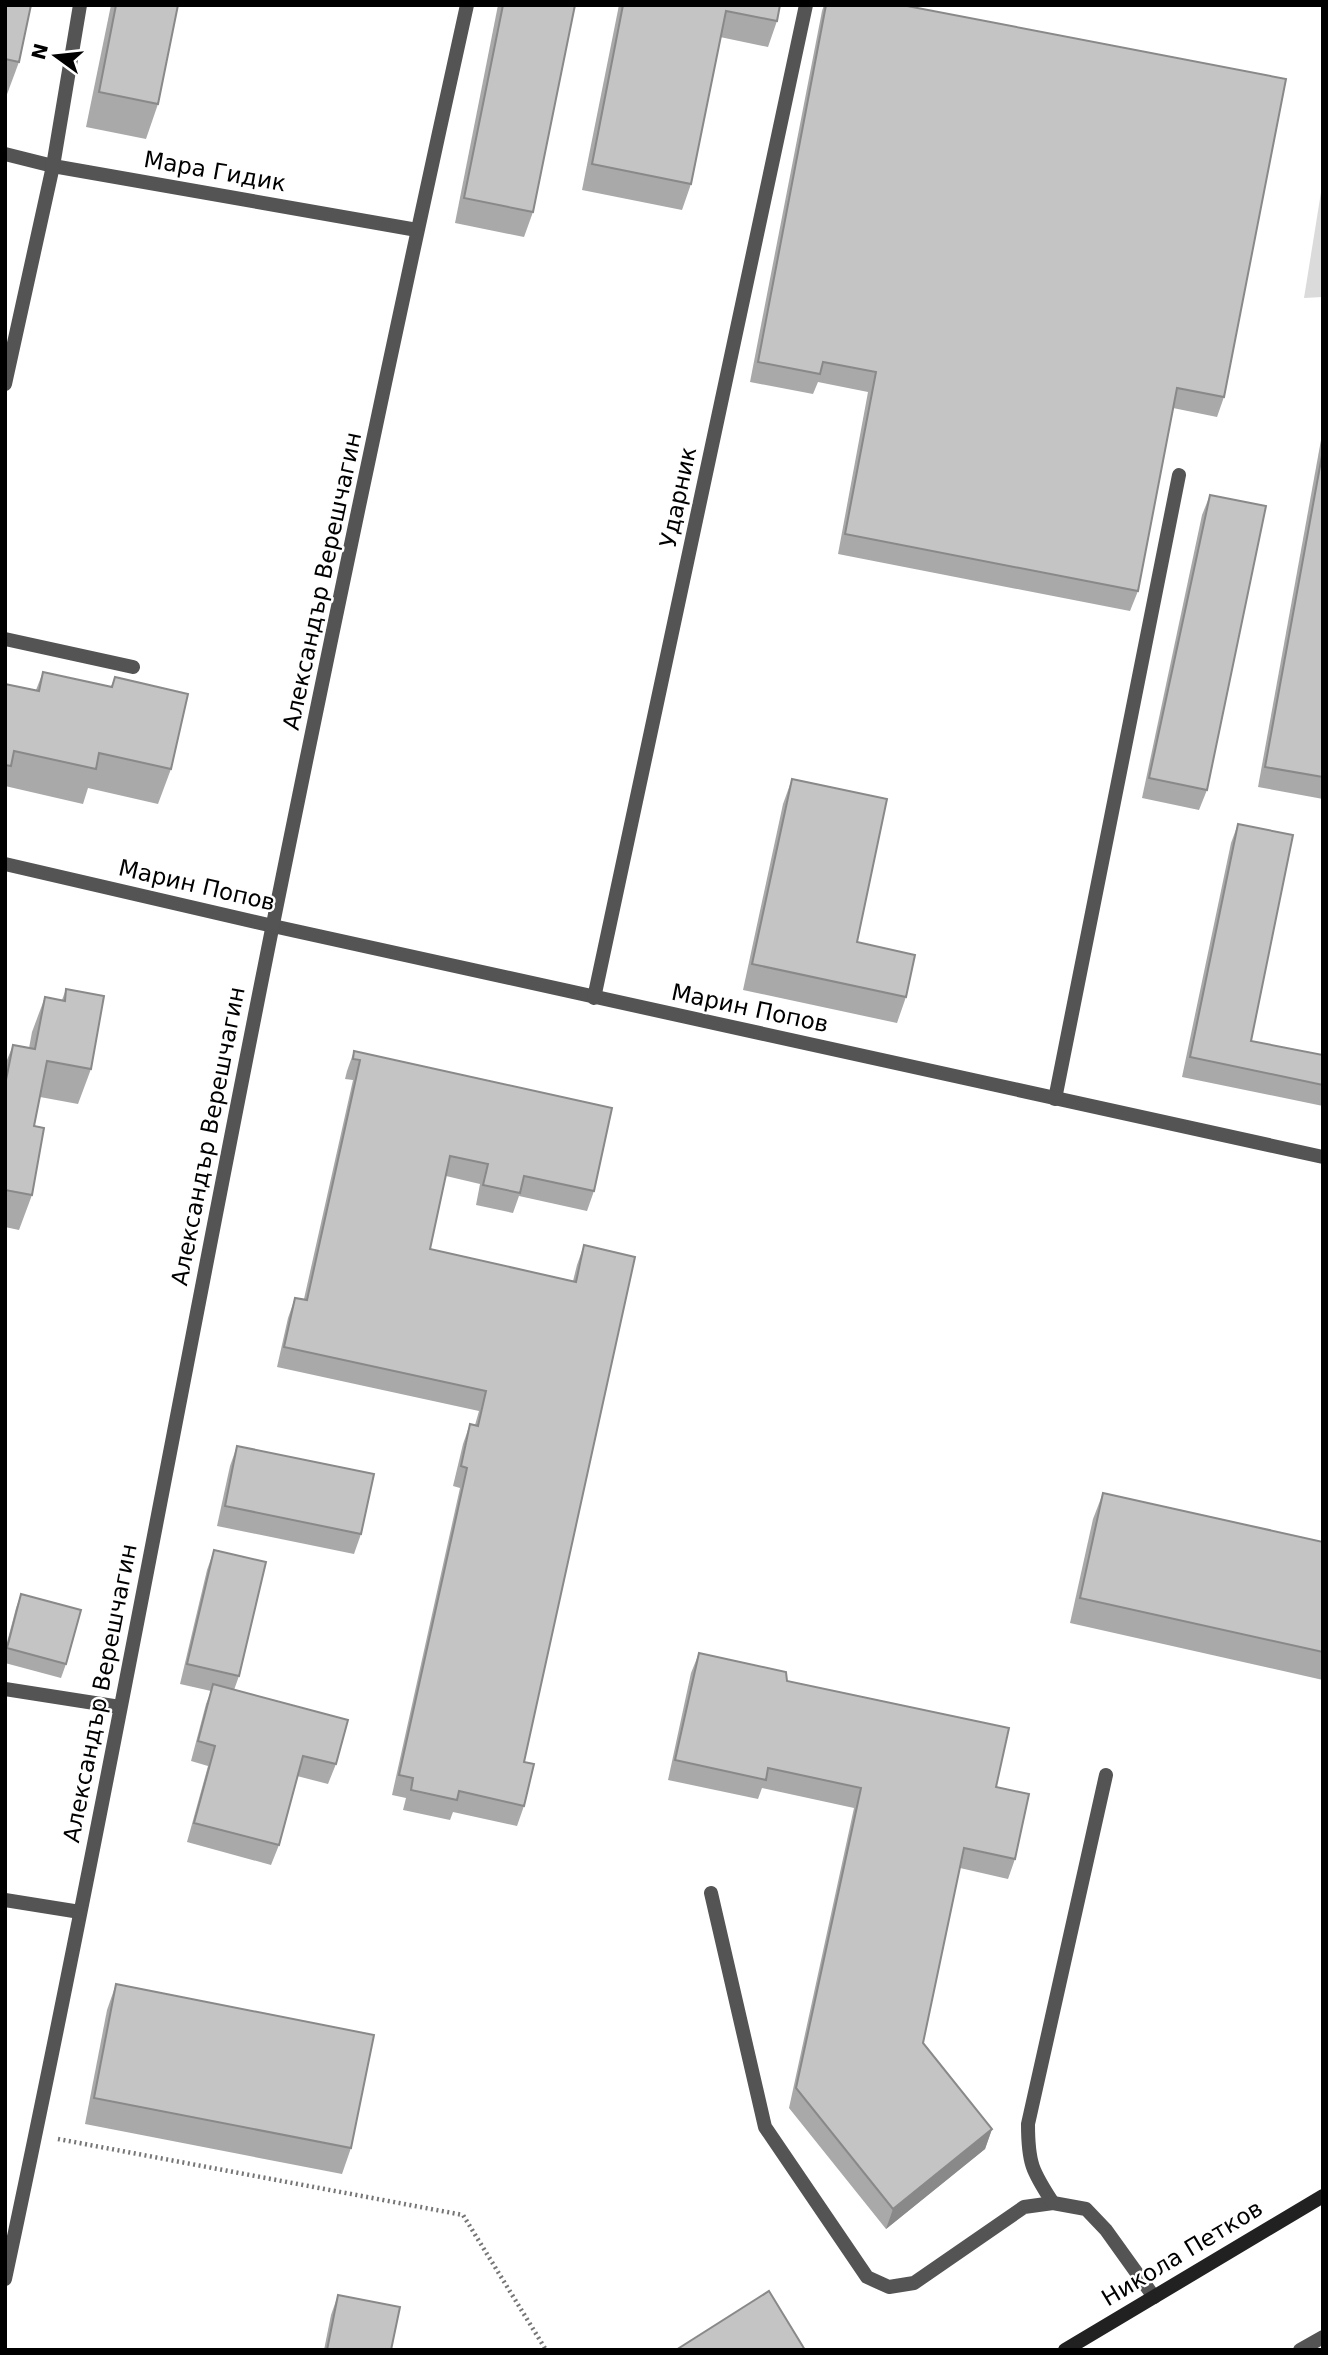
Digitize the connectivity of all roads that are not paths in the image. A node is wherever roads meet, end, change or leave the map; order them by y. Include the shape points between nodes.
1 (80, 5) edge
2 (467, 5) edge
3 (806, 5) edge
4 (5, 154) edge
5 (52, 166) junction
6 (417, 230) junction
7 (5, 384) edge
8 (1179, 475) dead end
9 (5, 639) edge
10 (133, 667) dead end
11 (5, 864) edge
12 (273, 926) junction
13 (594, 998) junction
14 (1055, 1099) junction
15 (1323, 1157) edge
16 (5, 1689) edge
17 (120, 1707) junction
18 (1106, 1775) dead end
19 (710, 1893) dead end
20 (5, 1900) edge
21 (80, 1912) junction
22 (1323, 2196) edge
23 (1053, 2203) junction
24 (11, 2227) edge
25 (5, 2278) edge
26 (1154, 2297) junction
27 (1323, 2337) edge
28 (1065, 2350) edge
29 (1300, 2350) edge

1 - 5 street
2 - 6 street, Александър Верешчагин
3 - 13 street, Ударник
4 - 5 street, Мара Гидик
5 - 6 street, Мара Гидик
5 - 7 street
6 - 12 street, Александър Верешчагин
8 - 14 street
9 - 10 street
11 - 12 street, Марин Попов
12 - 13 street, Марин Попов
12 - 17 street, Александър Верешчагин
13 - 14 street, Марин Попов
14 - 15 street, Марин Попов
16 - 17 street
17 - 21 street, Александър Верешчагин
18 - 23 street via 1028,2124 1033,2173
19 - 23 street via 765,2127 867,2277 889,2287 914,2283 1024,2207
20 - 21 street
21 - 24 street, Александър Верешчагин via 35,2135
22 - 26 main road, Никола Петков
23 - 26 street via 1086,2209
24 - 25 street, Александър Верешчагин
26 - 28 main road, Никола Петков
27 - 29 street

